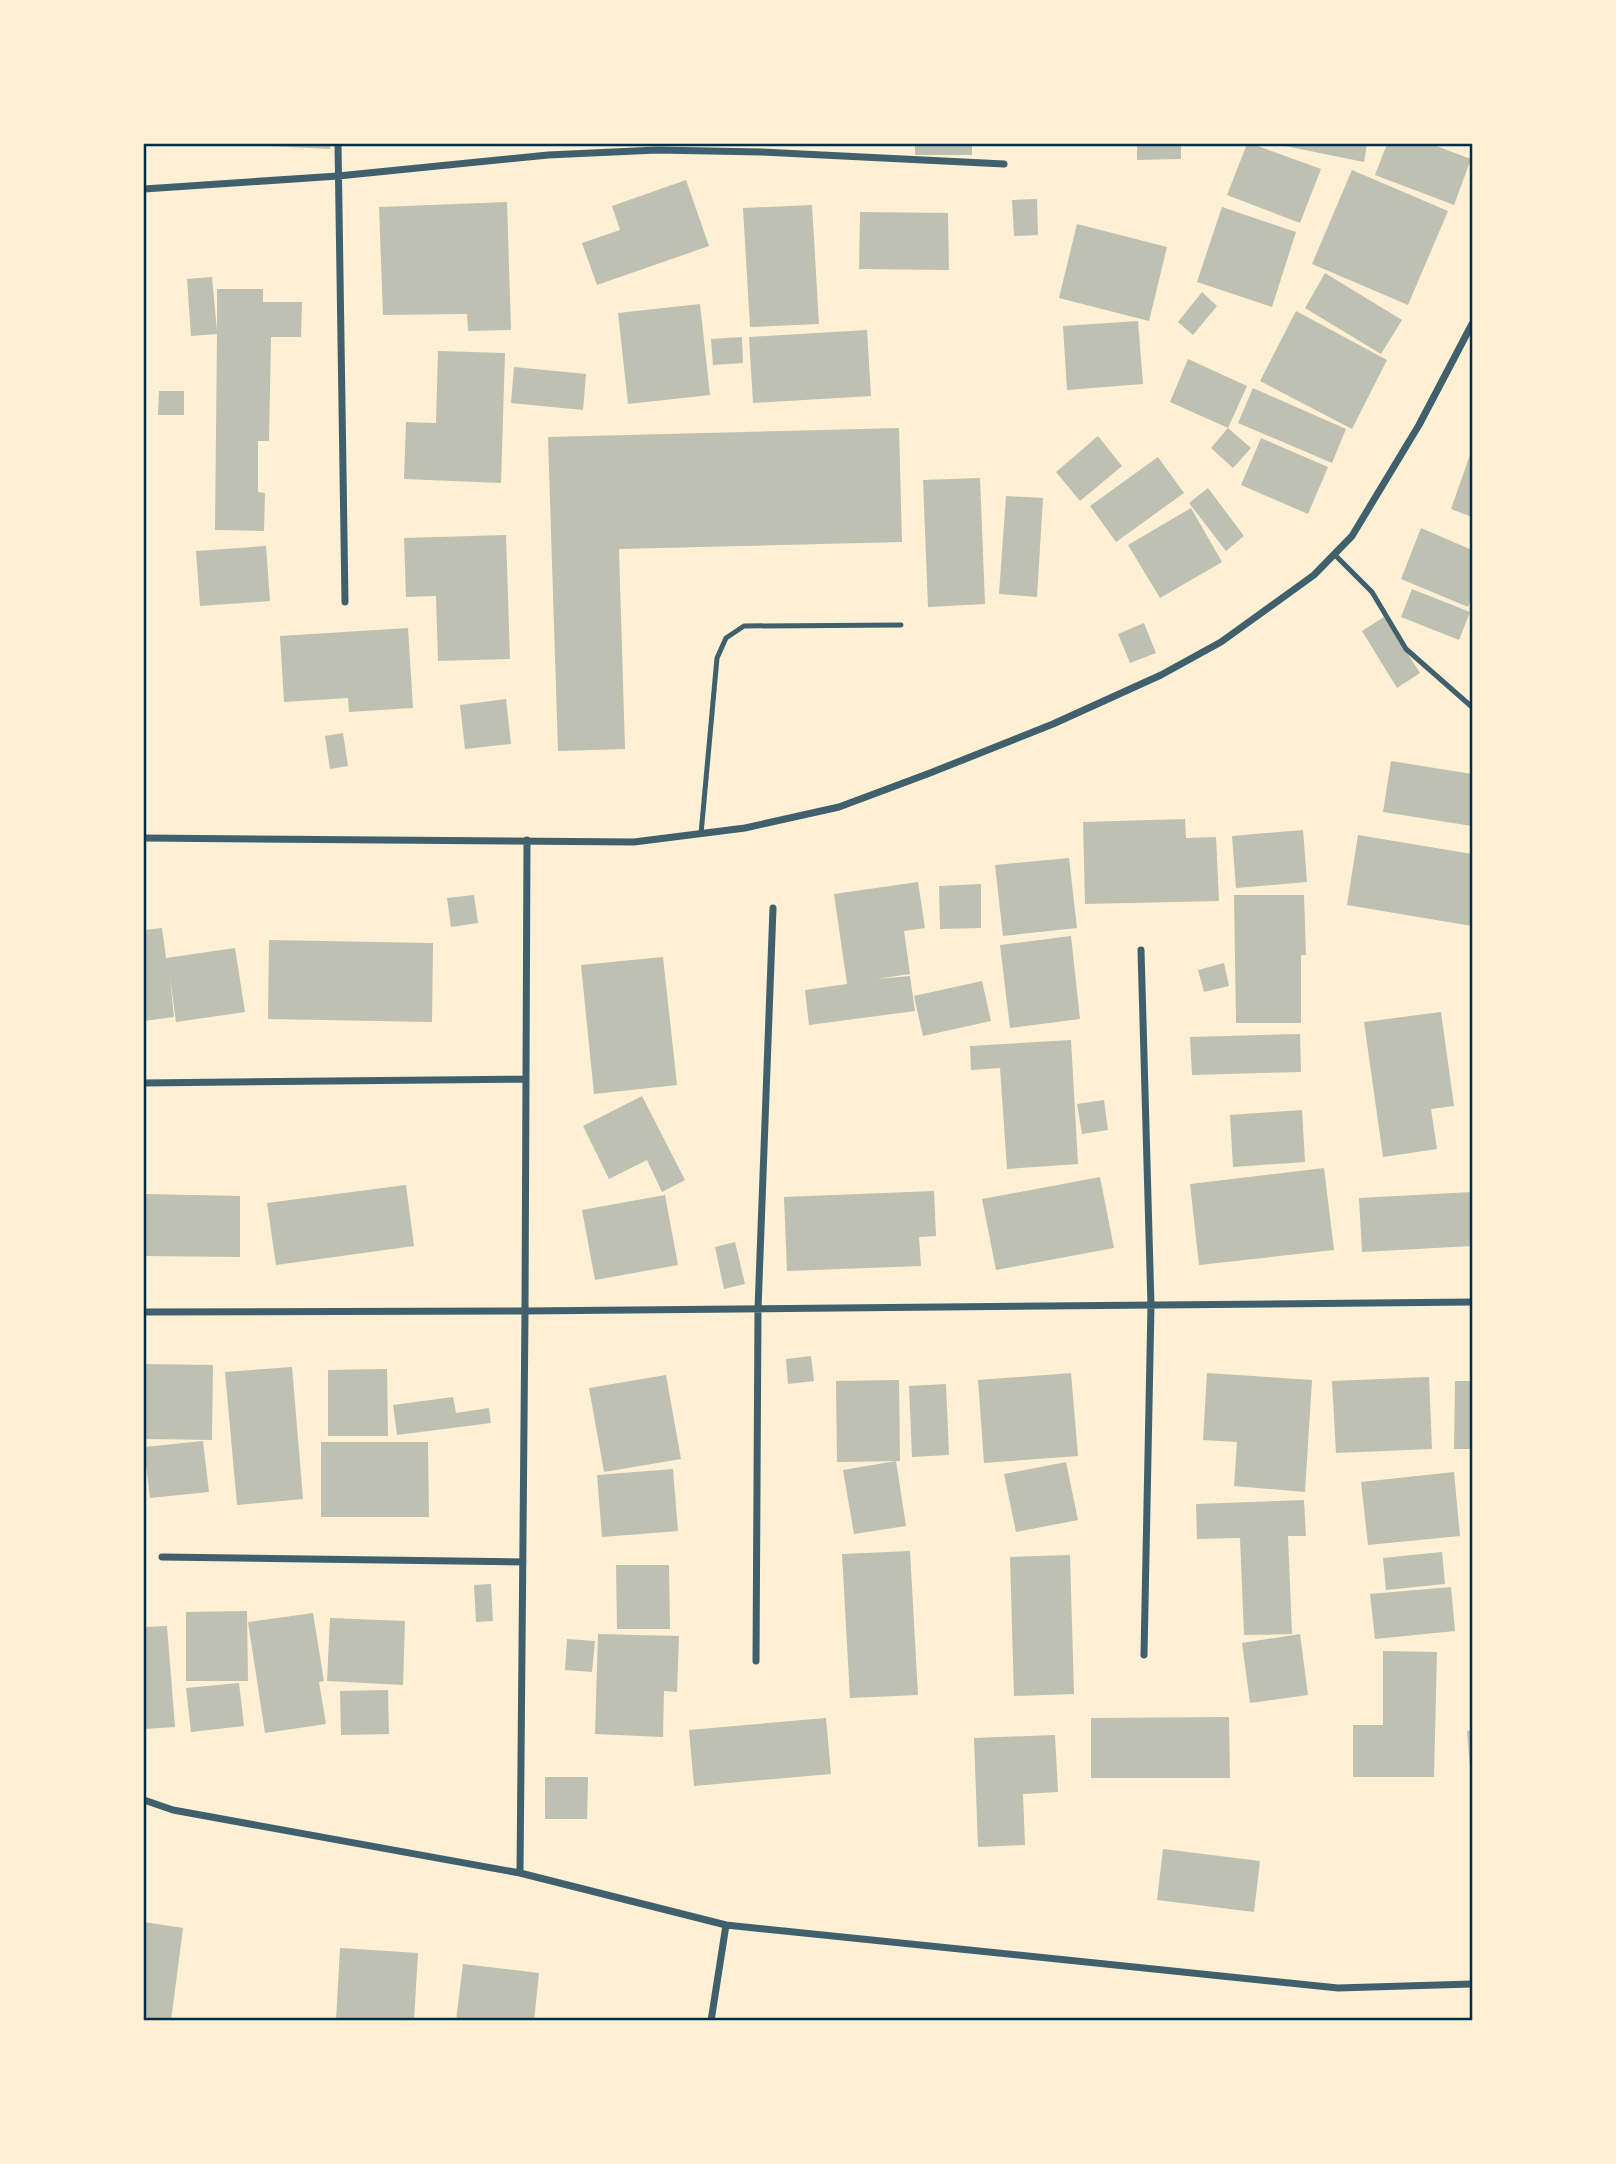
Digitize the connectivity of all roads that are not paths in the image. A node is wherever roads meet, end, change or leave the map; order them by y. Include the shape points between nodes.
1 (338, 144) edge
2 (1004, 164) dead end
3 (338, 176) junction
4 (144, 189) edge
5 (1472, 324) edge
6 (1334, 554) junction
7 (345, 602) dead end
8 (901, 625) dead end
9 (1472, 707) edge
10 (701, 834) junction
11 (144, 838) edge
12 (527, 840) junction
13 (773, 908) dead end
14 (1141, 950) dead end
15 (526, 1079) junction
16 (144, 1083) edge
17 (1472, 1302) edge
18 (1151, 1305) junction
19 (758, 1309) junction
20 (525, 1311) junction
21 (144, 1312) edge
22 (162, 1557) dead end
23 (523, 1562) junction
24 (1144, 1655) dead end
25 (755, 1661) dead end
26 (144, 1800) edge
27 (520, 1872) junction
28 (726, 1925) junction
29 (1472, 1984) edge
30 (711, 2021) edge

1 - 3 street
2 - 3 street via 657,150 548,155
3 - 4 street
3 - 7 street
5 - 6 street via 1419,425 1352,536
6 - 9 lane via 1372,592 1406,649
6 - 10 street via 1314,575 1221,642 1053,724 839,807
8 - 10 lane via 744,626 726,638 717,658
10 - 12 street via 634,842
11 - 12 street
12 - 15 street
13 - 19 street
14 - 18 street
15 - 16 street
15 - 20 street
17 - 18 street
18 - 19 street
18 - 24 street
19 - 20 street
19 - 25 street
20 - 21 street
20 - 23 street
22 - 23 street
23 - 27 street
26 - 27 street via 173,1810
27 - 28 street
28 - 29 street via 1338,1988
28 - 30 street

